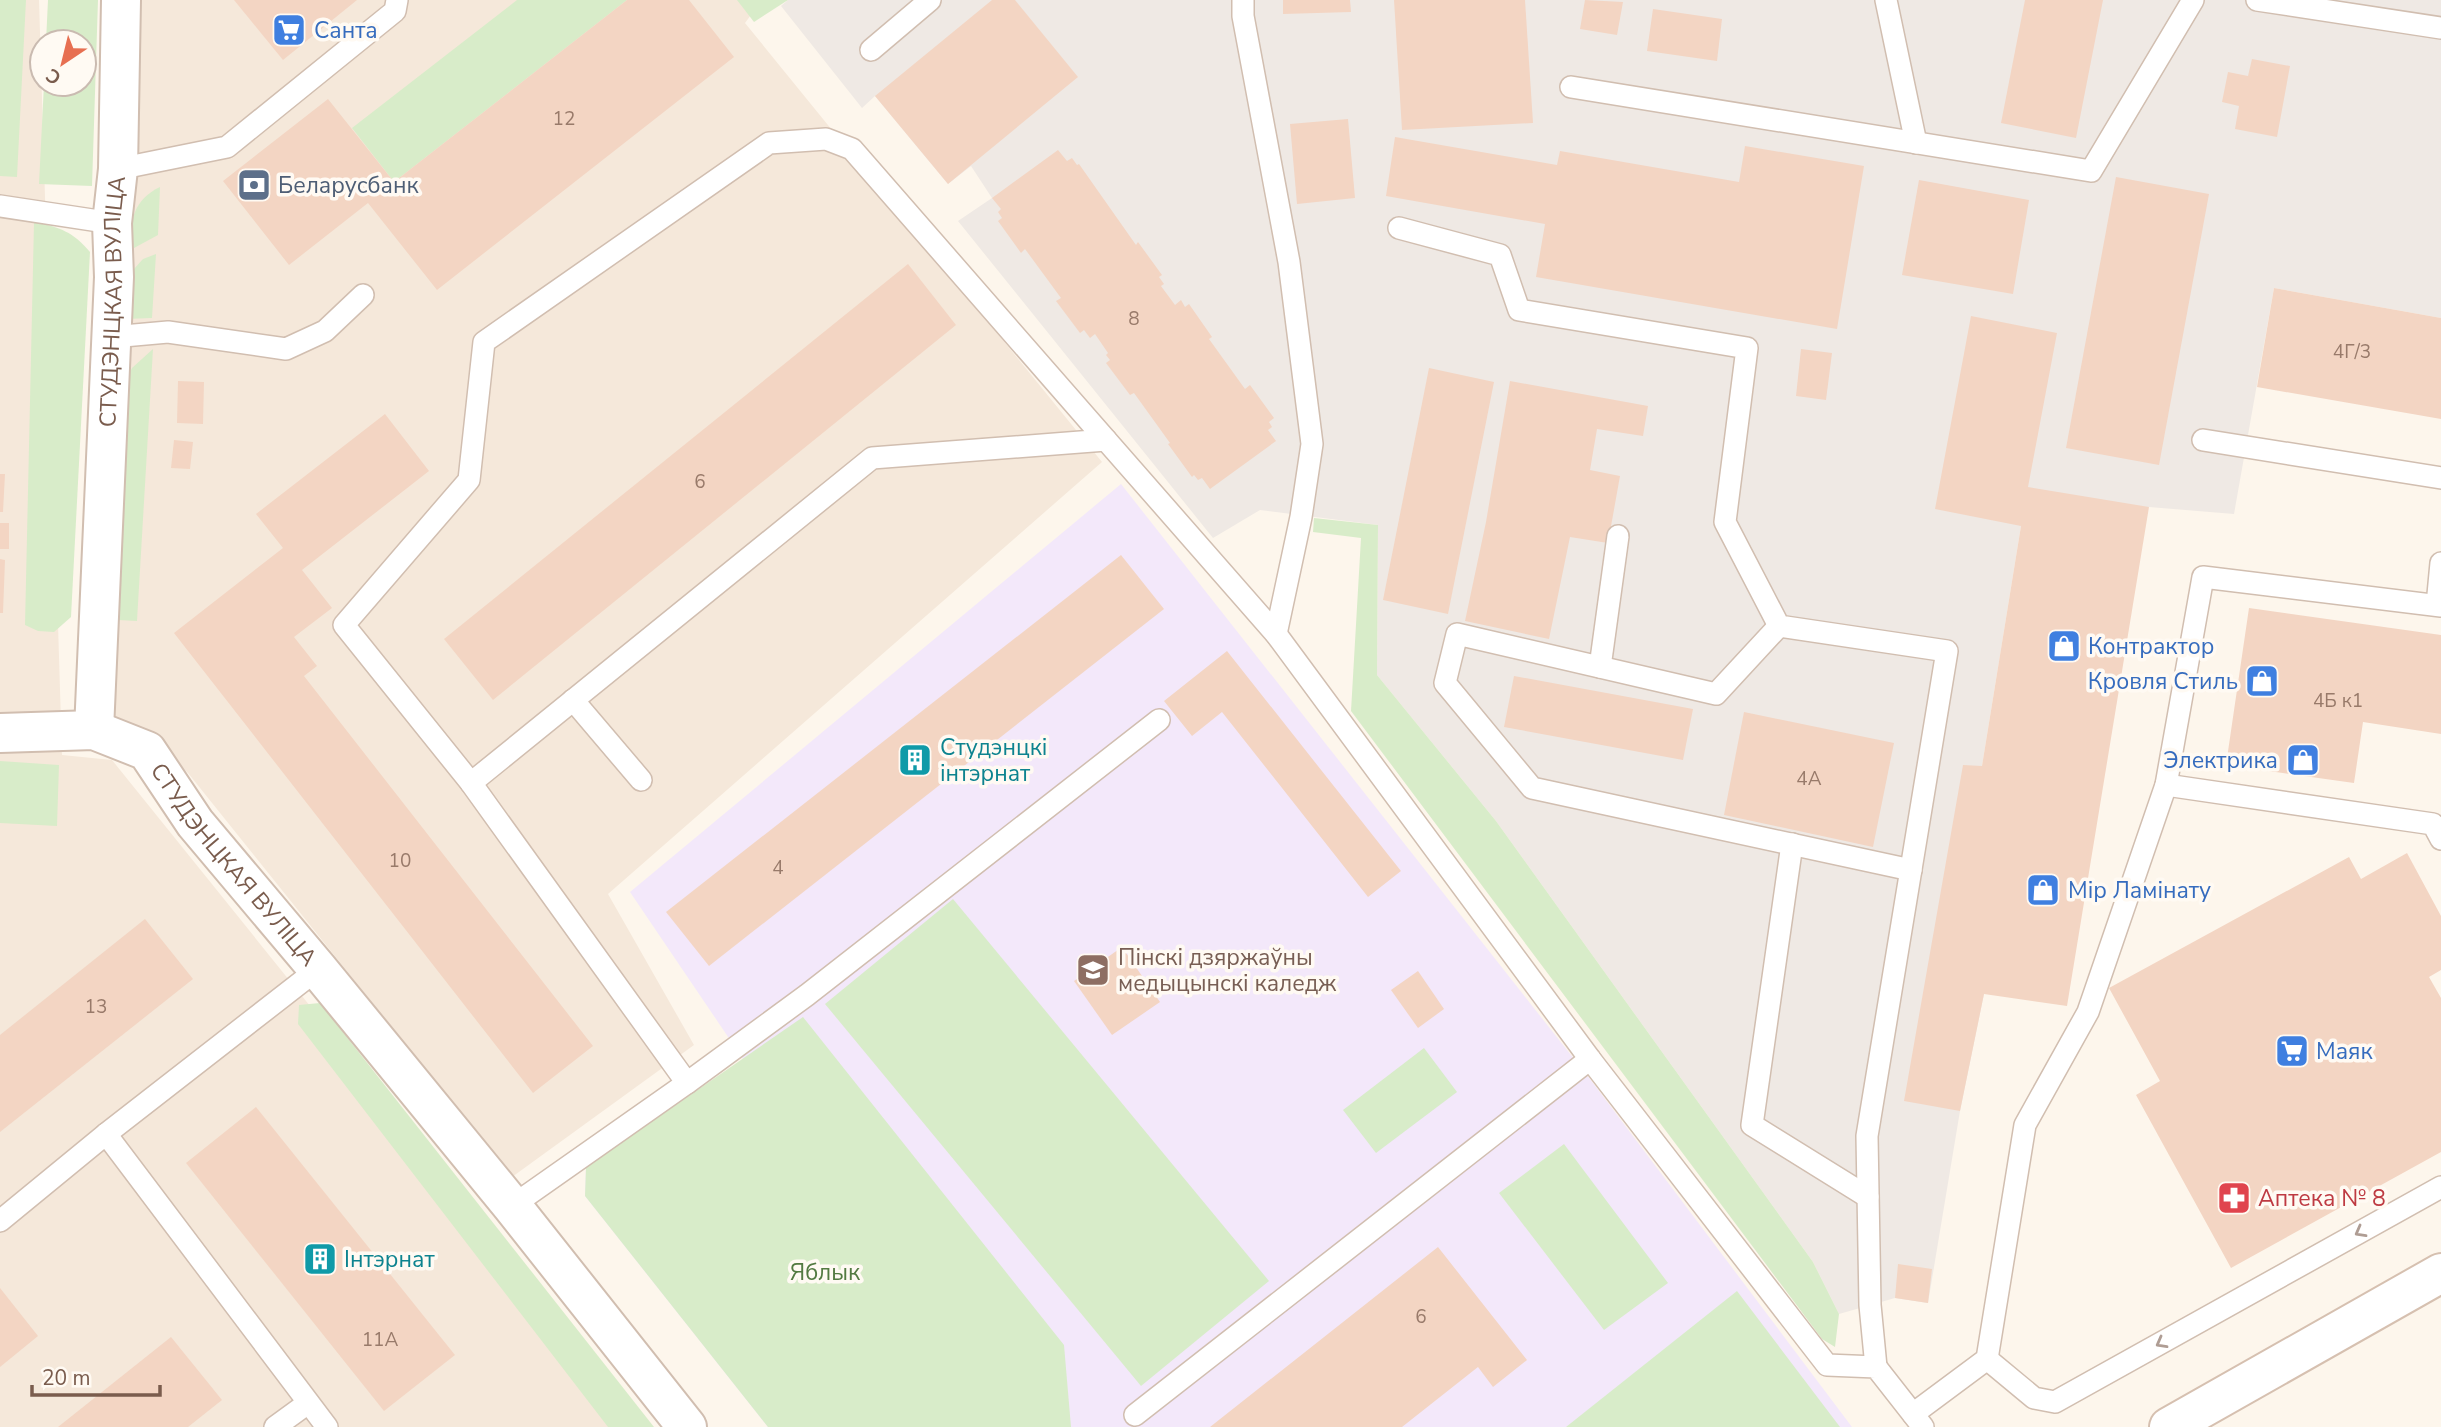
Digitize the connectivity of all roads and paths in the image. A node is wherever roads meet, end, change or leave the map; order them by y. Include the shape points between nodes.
1 (121, 0) edge
2 (397, 0) edge
3 (930, 0) edge
4 (1243, 0) edge
5 (1886, 0) edge
6 (2193, 0) edge
7 (2257, 0) edge
8 (2441, 27) edge
9 (871, 50) dead end
10 (1571, 87) dead end
11 (1916, 143) junction
12 (118, 169) junction
13 (0, 206) edge
14 (112, 223) junction
15 (1399, 228) dead end
16 (363, 295) dead end
17 (111, 337) junction
18 (1107, 440) junction
19 (2203, 440) dead end
20 (2441, 478) edge
21 (1618, 536) dead end
22 (2441, 563) edge
23 (2439, 605) edge
24 (1779, 626) junction
25 (1276, 634) junction
26 (1600, 667) junction
27 (573, 700) junction
28 (1159, 720) dead end
29 (94, 730) junction
30 (0, 733) edge
31 (641, 780) dead end
32 (471, 783) junction
33 (2166, 785) junction
34 (2441, 839) edge
35 (1792, 844) junction
36 (1911, 870) junction
37 (318, 969) junction
38 (1590, 1059) junction
39 (687, 1083) junction
40 (106, 1134) junction
41 (2441, 1187) edge
42 (1868, 1197) junction
43 (512, 1206) junction
44 (0, 1221) edge
45 (2441, 1273) edge
46 (1987, 1359) junction
47 (1876, 1367) junction
48 (308, 1402) junction
49 (1135, 1416) dead end
50 (1918, 1420) edge
51 (275, 1427) edge
52 (327, 1427) edge
53 (687, 1427) edge
54 (2169, 1427) edge

1 - 12 street, СТУДЭНЦКАЯ ВУЛІЦА
2 - 12 lane via 395,11 227,147
3 - 9 lane
4 - 25 lane via 1289,262 1312,444
5 - 11 lane
6 - 11 lane via 2091,172
7 - 8 lane
10 - 11 lane
12 - 14 street, СТУДЭНЦКАЯ ВУЛІЦА
13 - 14 lane
14 - 17 street, СТУДЭНЦКАЯ ВУЛІЦА
15 - 24 lane via 1500,255 1519,310 1747,348 1725,522
16 - 17 lane via 325,331 286,349 168,332
17 - 29 street, СТУДЭНЦКАЯ ВУЛІЦА
18 - 25 lane
18 - 27 lane via 872,458
18 - 32 lane via 852,149 826,139 769,143 484,342 469,480 344,625
19 - 20 lane
21 - 26 lane
22 - 23 lane
23 - 33 lane via 2203,577
24 - 26 lane via 1716,694
24 - 36 lane via 1947,651
25 - 38 lane
26 - 35 lane via 1457,634 1445,683 1532,788
27 - 31 lane
27 - 32 lane
28 - 39 lane
29 - 30 street
29 - 37 street, СТУДЭНЦКАЯ ВУЛІЦА via 147,751 195,823
32 - 39 lane
33 - 34 lane via 2433,824
33 - 46 lane via 2088,1012 2025,1125
35 - 36 lane
35 - 42 lane via 1752,1125
36 - 42 lane via 1867,1136
37 - 40 lane
37 - 43 street, СТУДЭНЦКАЯ ВУЛІЦА
38 - 47 lane via 1827,1365
38 - 49 lane
39 - 43 lane
40 - 44 lane
40 - 48 lane
41 -> 46 lane via 2054,1402 2034,1398
42 - 47 lane
43 - 53 street, СТУДЭНЦКАЯ ВУЛІЦА
45 - 54 street
46 - 50 lane
47 - 50 lane
48 - 51 lane
48 - 52 lane

